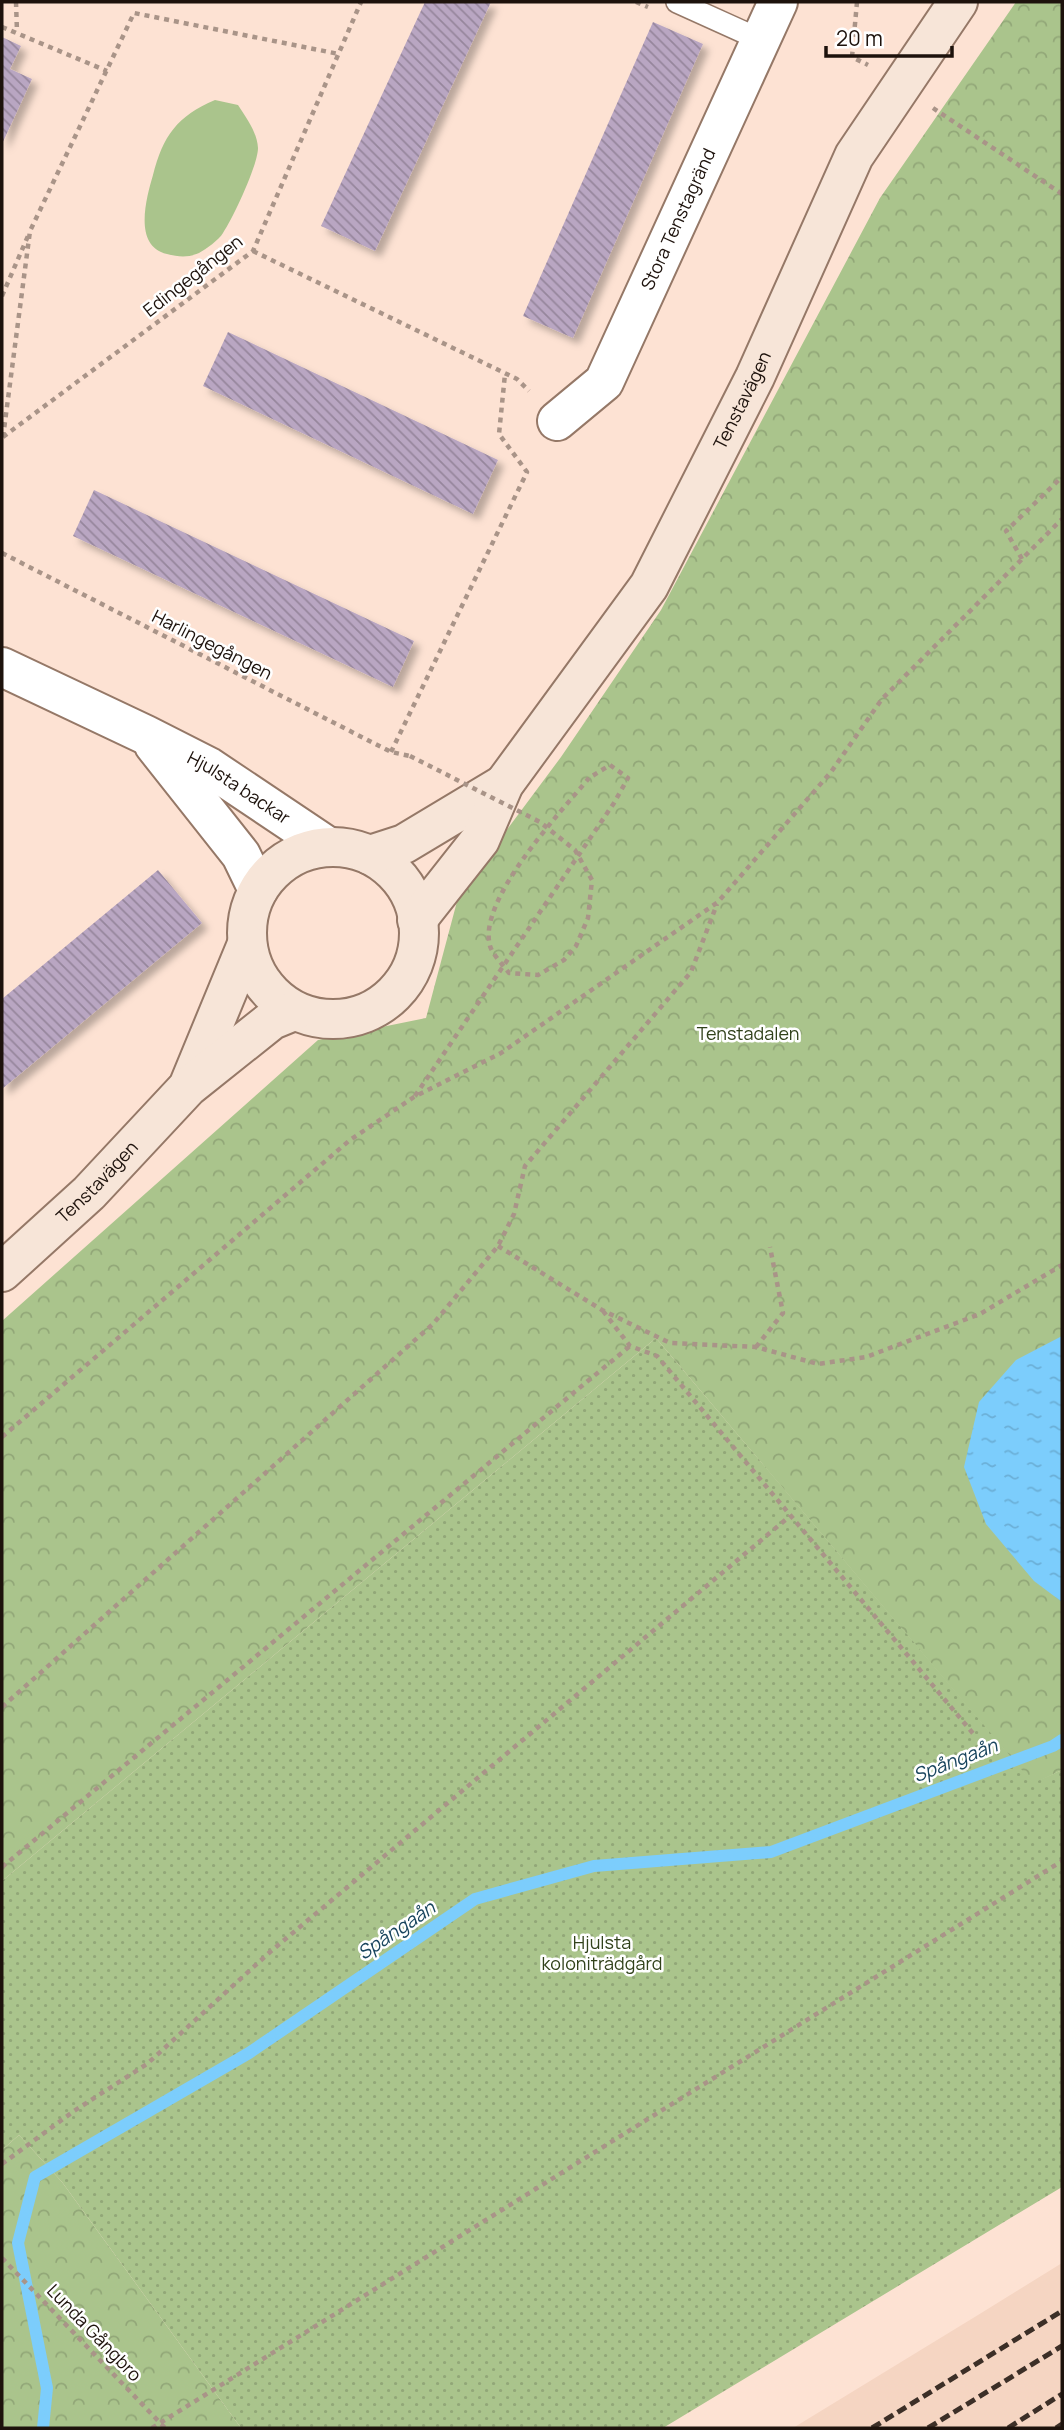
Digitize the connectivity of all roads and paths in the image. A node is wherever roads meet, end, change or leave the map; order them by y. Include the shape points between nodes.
1 (16, 2) edge
2 (361, 2) edge
3 (677, 2) edge
4 (778, 2) edge
5 (856, 2) edge
6 (958, 2) edge
7 (2, 27) edge
8 (17, 32) junction
9 (761, 40) junction
10 (339, 54) junction
11 (852, 57) dead end
12 (107, 71) junction
13 (930, 106) dead end
14 (1062, 194) edge
15 (30, 231) junction
16 (253, 251) junction
17 (2, 296) edge
18 (505, 374) junction
19 (557, 421) joint
20 (2, 437) edge
21 (1062, 477) edge
22 (1062, 519) edge
23 (2, 553) edge
24 (1022, 559) junction
25 (2, 667) edge
26 (146, 735) junction
27 (391, 752) junction
28 (504, 784) junction
29 (327, 846) junction
30 (370, 855) junction
31 (258, 890) junction
32 (718, 902) junction
33 (417, 920) junction
34 (247, 944) junction
35 (294, 1011) junction
36 (188, 1087) junction
37 (414, 1097) junction
38 (498, 1245) junction
39 (770, 1247) dead end
40 (1062, 1265) edge
41 (2, 1272) edge
42 (602, 1310) junction
43 (630, 1346) junction
44 (756, 1347) junction
45 (2, 1437) edge
46 (790, 1516) junction
47 (2, 1706) edge
48 (976, 1737) dead end
49 (1062, 1861) edge
50 (2, 1867) edge
51 (2, 2164) edge
52 (2, 2258) edge
53 (152, 2428) edge
54 (165, 2428) edge

1 - 8 path
2 - 10 path, Edingegången
3 - 9 lane
4 - 9 street, Stora Tenstagränd
5 - 11 path
6 - 28 street, Tenstavägen via 854,156 755,377 649,586
7 - 8 path
8 - 12 path
9 - 19 street, Stora Tenstagränd via 604,382
10 - 12 path via 134,13
10 - 16 path, Edingegången
12 - 15 path
13 - 14 path
15 - 17 path
15 - 20 path
16 - 18 path
16 - 20 path, Edingegången
18 - 19 path via 517,379
18 - 27 path via 499,434 527,472
21 - 24 path via 1006,531
22 - 24 path
23 - 27 path, Harlingegången
24 - 32 path via 882,699 831,772
25 - 26 street, Hjulsta backar
26 - 29 street, Hjulsta backar via 209,767
26 - 31 street, Hjulsta backar via 241,855
27 - 37 path, Harlingegången, bridge via 410,756 540,822 549,829 557,836 575,850 592,880 588,918 564,960 538,975 509,973 490,947 490,922 500,893 543,833 551,823 559,814 566,805 589,778 610,765 628,778 614,803
28 - 30 street, Tenstavägen via 404,844
28 - 33 street, Tenstavägen via 480,840
29 - 30 street, Tenstavägen via 355,848
29 - 31 street, Tenstavägen via 299,853 275,868
30 - 33 street, Tenstavägen via 401,878
31 - 34 street, Tenstavägen via 248,916
32 - 37 path via 501,1053
32 - 38 path via 691,972 525,1166 514,1214
33 - 35 street, Tenstavägen via 416,961 402,988 380,1007 353,1019 323,1020
34 - 35 street, Tenstavägen via 255,971 271,995
34 - 36 street, Tenstavägen
35 - 36 street, Tenstavägen via 272,1020
36 - 41 street, Tenstavägen via 89,1193
37 - 45 path via 350,1140
38 - 42 path
38 - 47 path via 433,1324
39 - 44 path via 783,1313
40 - 44 path via 980,1314 866,1357 818,1364
42 - 43 path
42 - 44 path via 670,1343
43 - 46 path via 657,1356
43 - 50 path
46 - 48 path
46 - 51 path via 270,1952 147,2064
49 - 53 path
52 - 54 path, Lunda Gångbro, bridge

